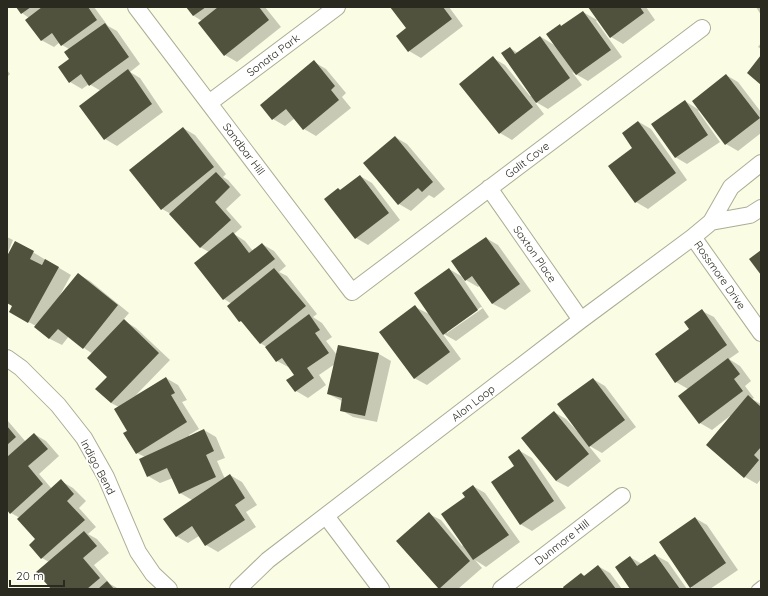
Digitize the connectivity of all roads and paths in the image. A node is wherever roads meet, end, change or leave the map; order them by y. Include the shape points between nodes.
1 (136, 7) edge
2 (337, 7) edge
3 (702, 28) dead end
4 (209, 103) junction
5 (761, 163) edge
6 (489, 188) junction
7 (761, 208) edge
8 (711, 222) junction
9 (693, 237) junction
10 (352, 292) joint
11 (581, 320) junction
12 (761, 333) edge
13 (7, 358) edge
14 (622, 496) dead end
15 (326, 516) junction
16 (761, 585) edge
17 (169, 589) edge
18 (238, 589) edge
19 (382, 589) edge
20 (501, 589) edge
21 (756, 589) edge

1 - 4 street, Sandbar Hill
2 - 4 street, Sonata Park
3 - 6 street, Galit Cove
4 - 10 street, Sandbar Hill
5 - 8 street, Alon Loop via 731,187
6 - 10 street, Galit Cove
6 - 11 street, Saxton Place
7 - 8 street, Alon Loop via 750,215
8 - 9 street, Alon Loop
9 - 11 street, Alon Loop
9 - 12 street, Rossmore Drive
11 - 15 street, Alon Loop
13 - 17 street, Indigo Bend via 21,368 58,405 84,438 106,477 138,552 153,574
14 - 20 street, Dunmore Hill
15 - 18 street, Alon Loop via 268,560
15 - 19 street
16 - 21 lane

